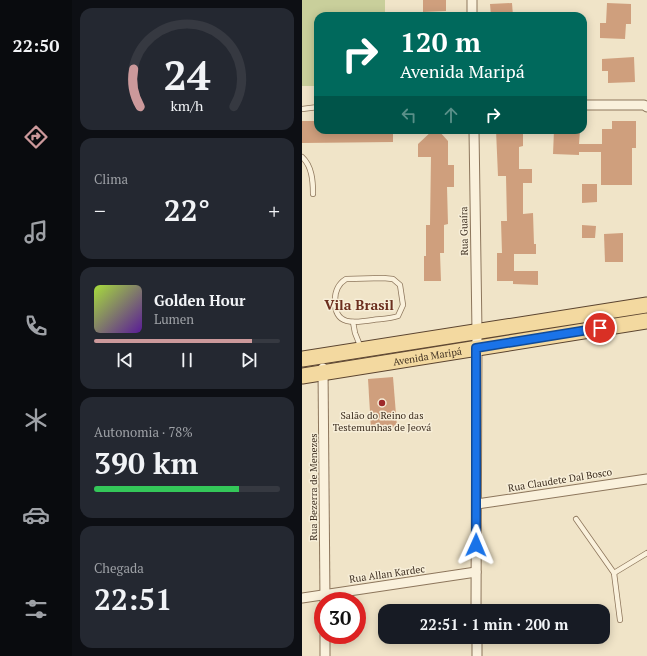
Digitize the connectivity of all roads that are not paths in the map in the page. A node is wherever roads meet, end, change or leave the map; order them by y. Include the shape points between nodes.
1 (472, 0) edge
2 (472, 12) edge
3 (646, 105) edge
4 (587, 106) edge
5 (314, 108) edge
6 (302, 109) edge
7 (474, 134) edge
8 (302, 157) edge
9 (314, 194) dead end
10 (647, 305) edge
11 (647, 321) edge
12 (353, 322) junction
13 (477, 332) junction
14 (476, 348) junction
15 (362, 349) junction
16 (323, 356) junction
17 (302, 359) edge
18 (364, 367) junction
19 (323, 373) junction
20 (302, 376) edge
21 (647, 479) edge
22 (477, 504) junction
23 (576, 518) dead end
24 (647, 553) edge
25 (476, 572) junction
26 (614, 573) junction
27 (325, 592) edge
28 (355, 592) edge
29 (314, 597) edge
30 (302, 598) edge
31 (476, 604) edge
32 (620, 620) dead end
33 (325, 644) edge
34 (476, 644) edge
35 (325, 656) edge
36 (477, 656) edge

1 - 2 street
3 - 4 street
5 - 6 lane
7 - 13 street, Rua Guaíra
8 - 9 lane via 308,164
10 - 13 main road, Avenida Maripá
11 - 14 main road, Avenida Maripá
12 - 12 lane via 398,316 403,305 400,285 393,279 383,278 342,281 335,293 334,308 343,320
12 - 15 lane
13 - 14 street, Rua Guaíra
13 - 15 main road, Avenida Maripá
14 - 18 main road, Avenida Maripá
14 - 22 street, Rua Guaíra
15 - 16 main road, Avenida Maripá
15 - 18 main road via 359,354
16 - 17 main road, Avenida Maripá
16 - 19 street, Rua Bezerra de Menezes
18 - 19 main road, Avenida Maripá
19 - 20 main road, Avenida Maripá
19 - 27 street, Rua Bezerra de Menezes
21 - 22 street, Rua Claudete Dal Bosco
22 - 25 street, Rua Guaíra
23 - 26 lane
24 - 26 lane
25 - 28 street, Rua Allan Kardec
25 - 31 street, Rua Guaíra
26 - 32 lane
29 - 30 street, Rua Allan Kardec
33 - 35 street
34 - 36 street

